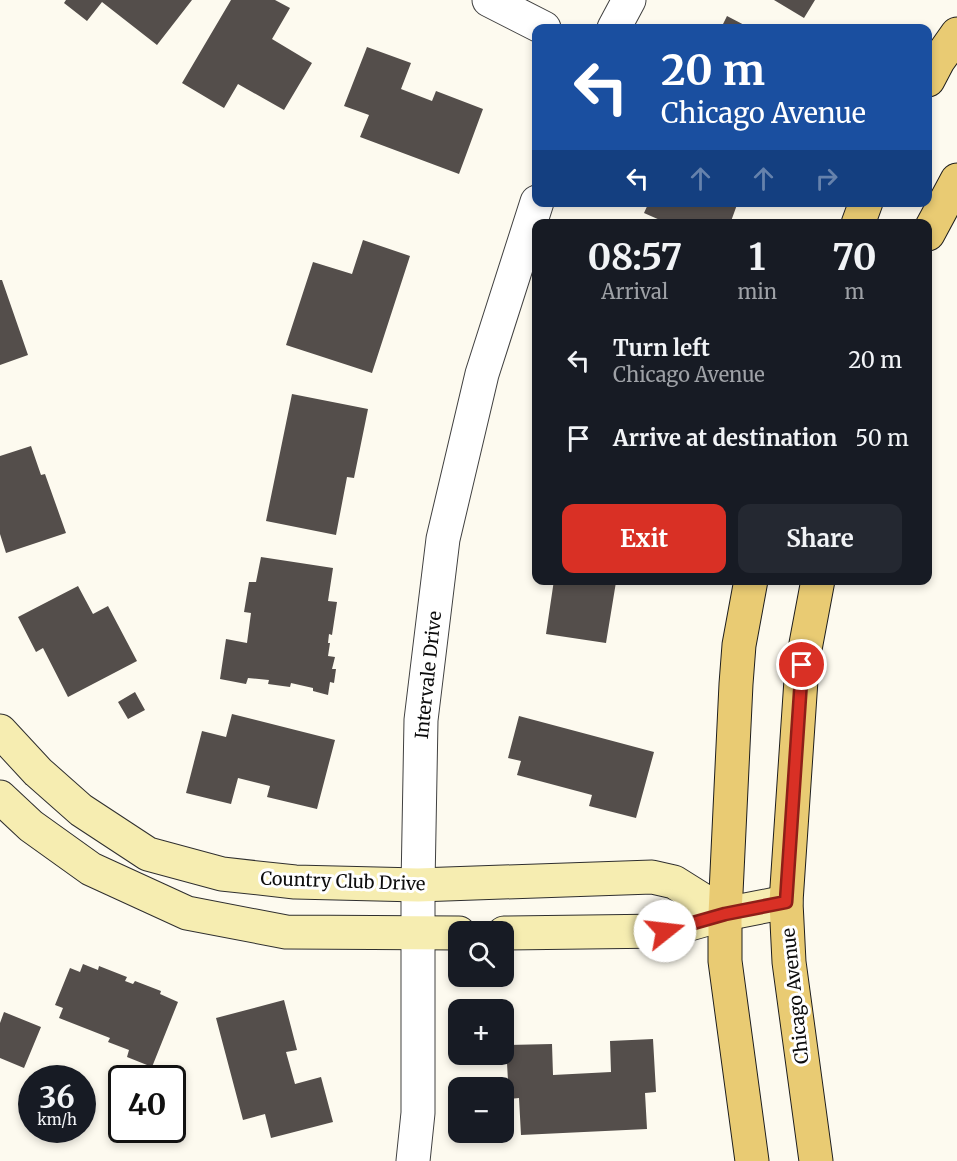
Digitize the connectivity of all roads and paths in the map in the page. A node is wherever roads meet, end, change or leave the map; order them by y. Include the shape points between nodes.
1 (489, 0) edge
2 (629, 0) edge
3 (536, 24) edge
4 (616, 24) edge
5 (957, 34) edge
6 (932, 72) edge
7 (957, 180) edge
8 (535, 207) edge
9 (932, 227) edge
10 (750, 585) edge
11 (818, 585) edge
12 (0, 731) edge
13 (0, 797) edge
14 (418, 885) junction
15 (786, 902) junction
16 (725, 914) junction
17 (448, 933) edge
18 (514, 933) edge
19 (418, 934) junction
20 (413, 1161) edge
21 (752, 1161) edge
22 (816, 1161) edge

1 - 3 street
2 - 4 street
5 - 6 main road
7 - 9 main road
8 - 14 street, Intervale Drive via 482,374 443,539 421,720
10 - 16 main road via 739,645
11 - 15 main road, Chicago Avenue via 802,665
12 - 14 street, Country Club Drive via 81,810 148,854 222,874 295,882
13 - 19 street via 31,826 91,868 187,913 286,932
14 - 16 street, Country Club Drive via 652,878 675,882
14 - 19 street, Intervale Drive
15 - 16 street
15 - 22 main road, Chicago Avenue via 789,962
16 - 18 street via 665,931
16 - 21 main road via 725,961
17 - 19 street
19 - 20 street, Intervale Drive via 418,1113

